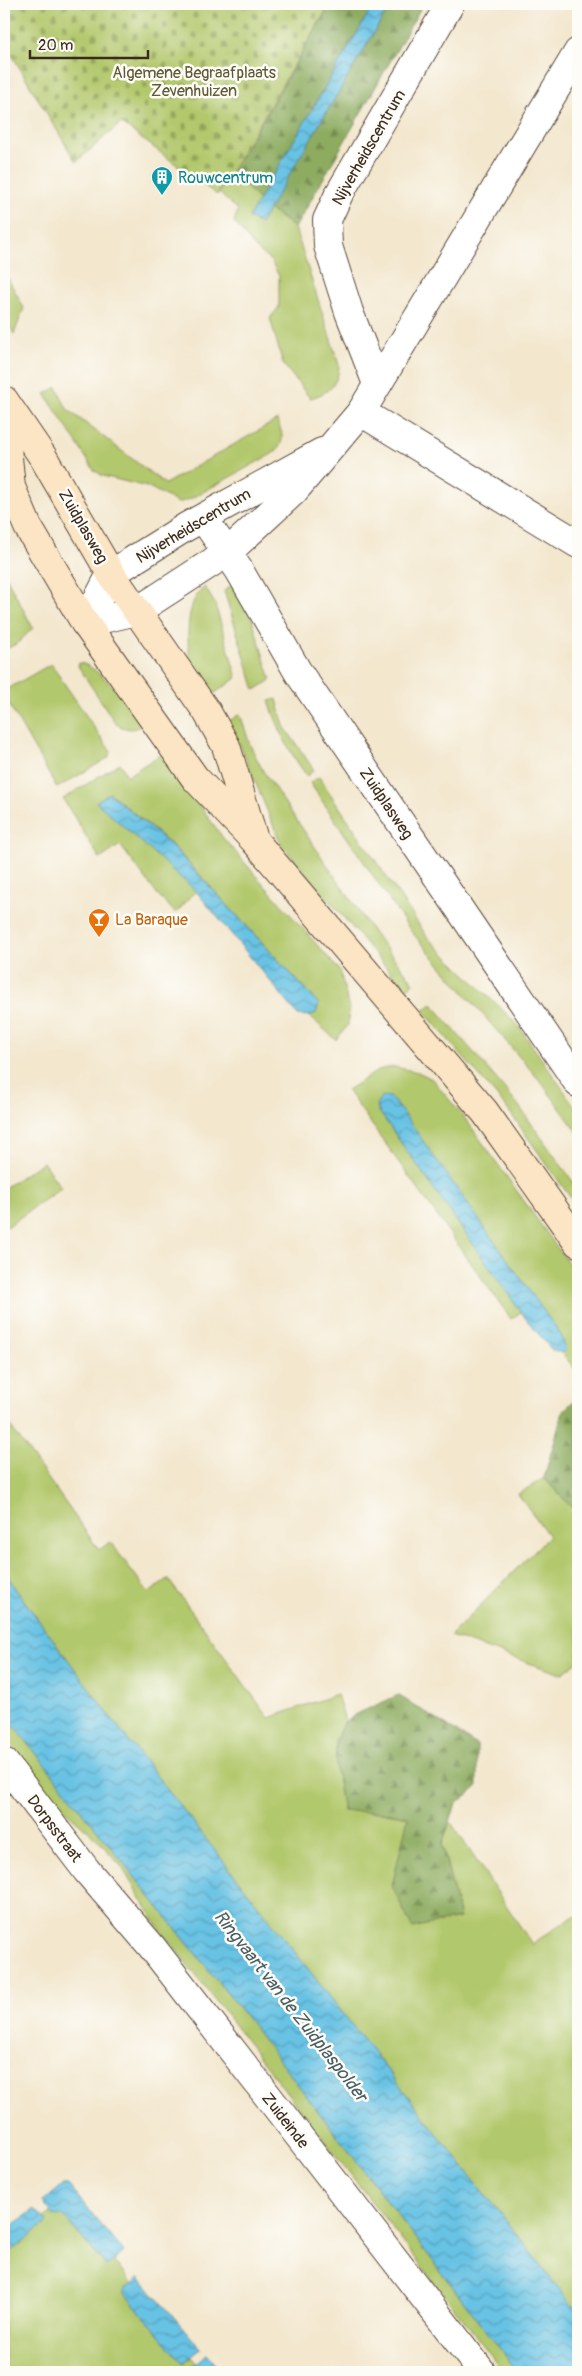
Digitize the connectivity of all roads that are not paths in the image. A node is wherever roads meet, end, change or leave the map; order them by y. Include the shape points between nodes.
1 (450, 4) edge
2 (578, 52) edge
3 (377, 384) junction
4 (4, 400) edge
5 (361, 412) junction
6 (4, 418) edge
7 (335, 446) junction
8 (203, 518) junction
9 (578, 544) edge
10 (228, 552) junction
11 (111, 574) junction
12 (137, 611) junction
13 (85, 623) junction
14 (254, 840) junction
15 (578, 1083) edge
16 (578, 1243) edge
17 (4, 1762) edge
18 (87, 1870) joint
19 (482, 2372) edge

1 - 3 street, Nijverheidscentrum via 327,220 328,246
2 - 3 street, Nijverheidscentrum
3 - 5 street, Nijverheidscentrum
4 - 11 main road, Zuidplasweg via 43,457
5 - 7 street, Nijverheidscentrum
5 - 9 street
6 - 13 main road, Zuidplasweg via 11,487 28,527
7 - 8 street, Nijverheidscentrum via 282,472
7 - 10 street, Nijverheidscentrum via 294,491
8 - 10 street, Zuidplasweg
8 - 11 street, Nijverheidscentrum
10 - 12 street, Nijverheidscentrum
10 - 15 street, Zuidplasweg via 298,672
11 - 12 main road, Zuidplasweg
11 - 13 street
12 - 13 street, Nijverheidscentrum
12 - 14 main road, Zuidplasweg via 207,712 226,746
13 - 14 main road, Zuidplasweg via 194,778
14 - 16 main road, Zuidplasweg via 485,1112
17 - 18 street, Dorpsstraat
18 - 19 street, Zuideinde via 152,1947

